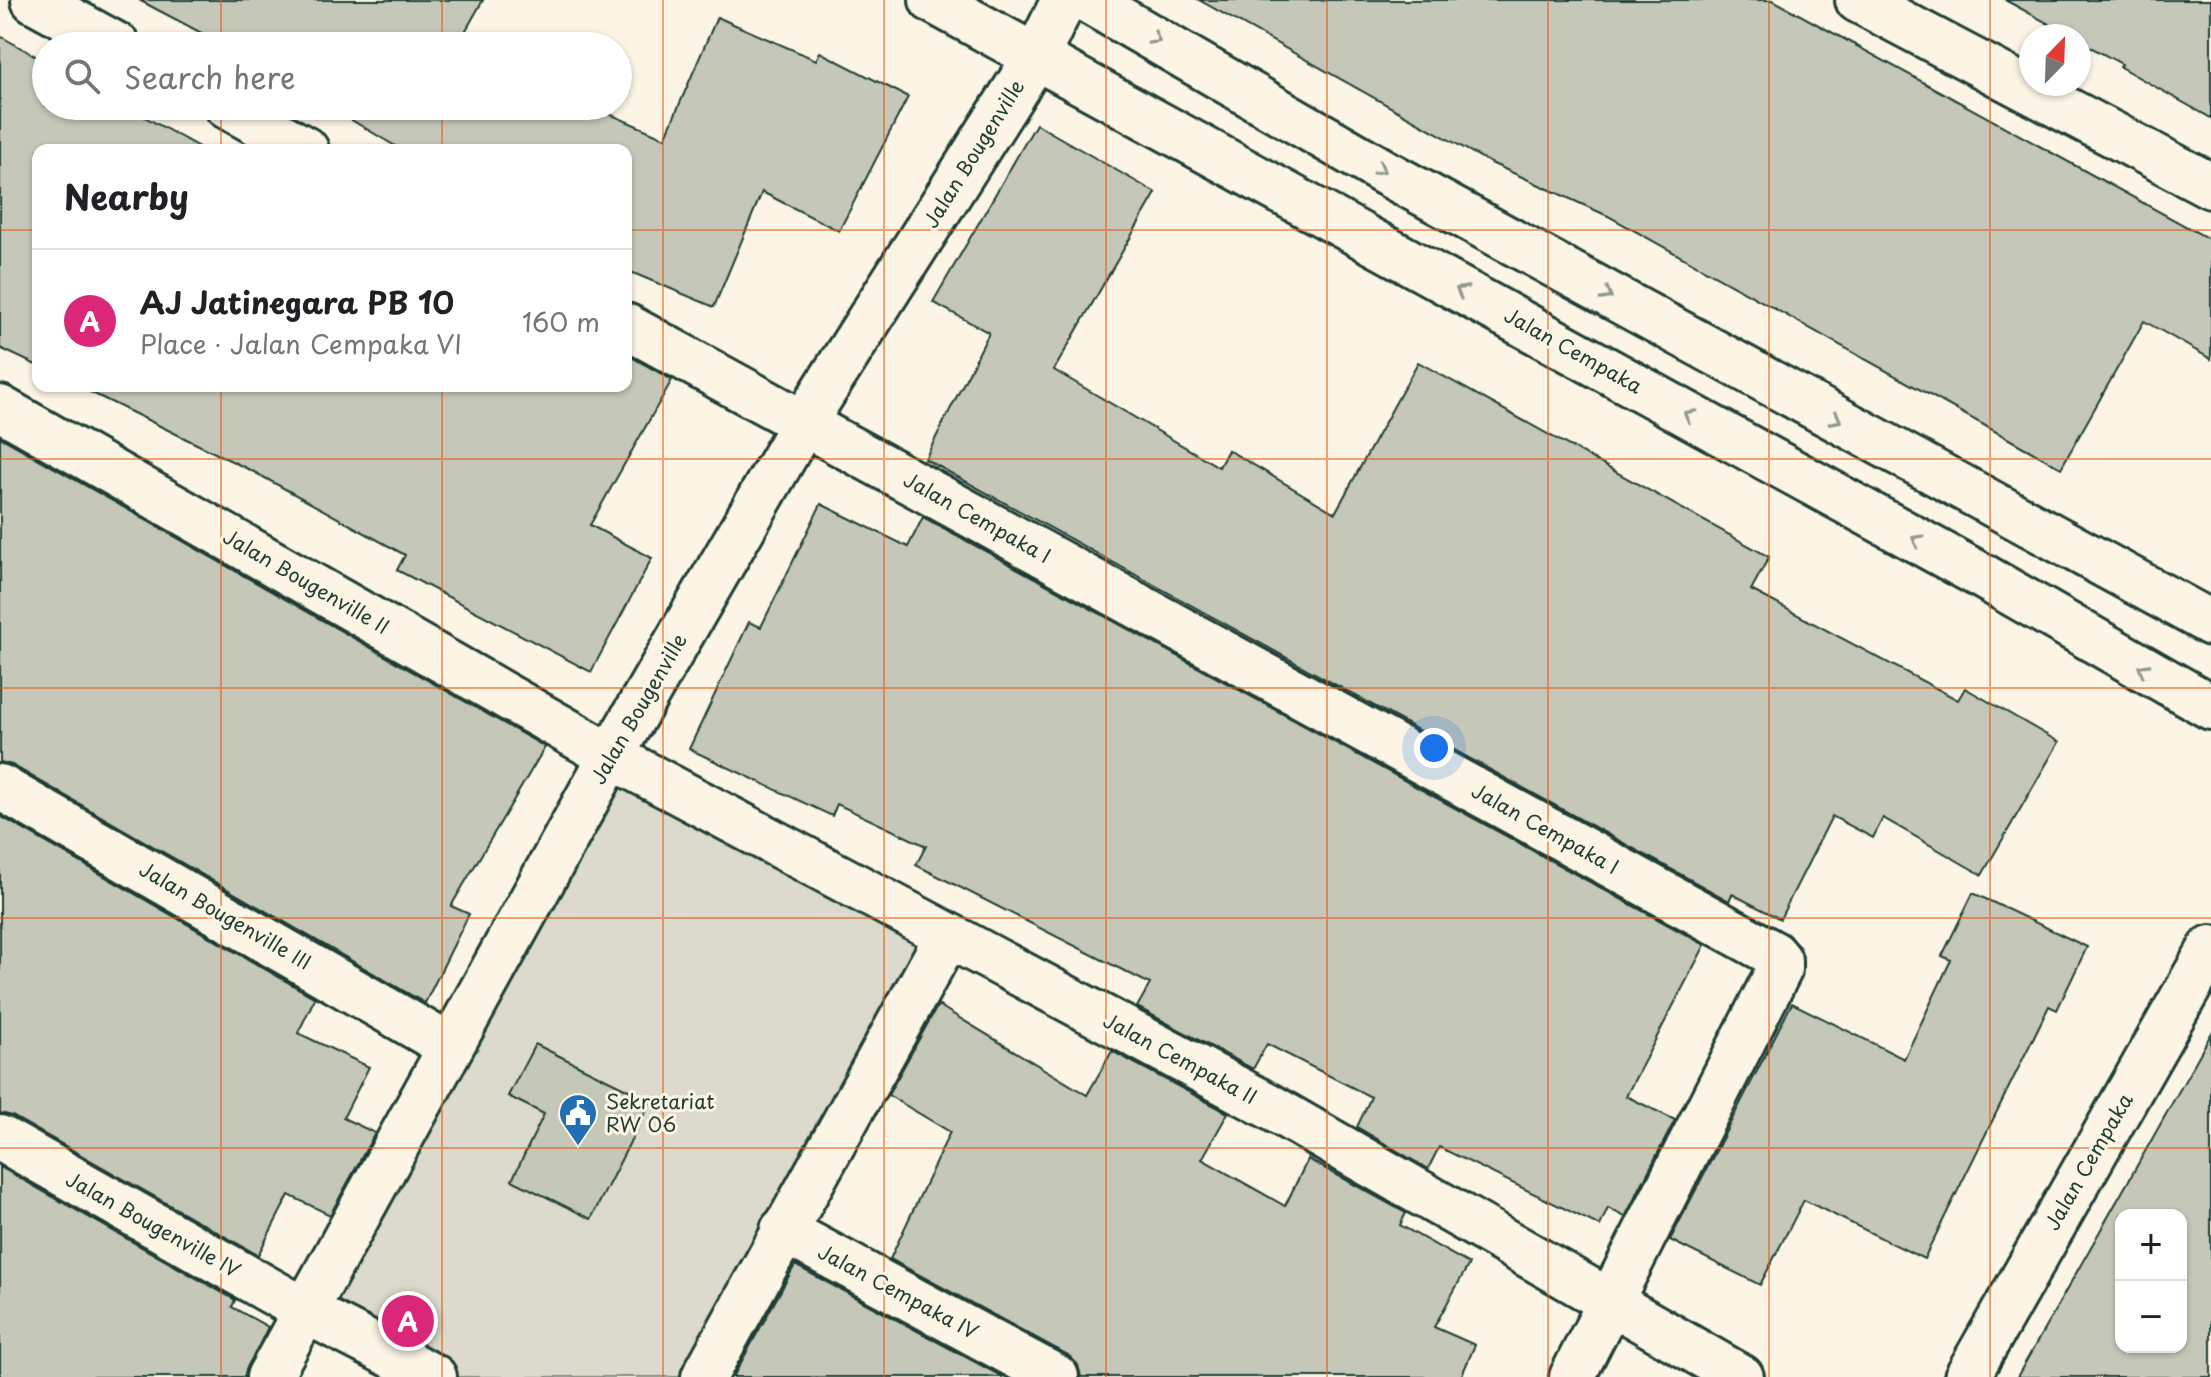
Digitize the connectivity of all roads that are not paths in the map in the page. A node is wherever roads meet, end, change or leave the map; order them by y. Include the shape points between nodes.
1 (34, 0) edge
2 (932, 0) edge
3 (1064, 0) edge
4 (1087, 0) edge
5 (1858, 0) edge
6 (92, 32) edge
7 (1036, 57) junction
8 (252, 120) edge
9 (295, 144) edge
10 (2211, 186) edge
11 (632, 329) edge
12 (0, 408) edge
13 (803, 424) junction
14 (2211, 623) edge
15 (2211, 707) edge
16 (611, 756) junction
17 (0, 787) edge
18 (947, 937) junction
19 (2211, 948) edge
20 (449, 1046) junction
21 (0, 1138) edge
22 (783, 1230) junction
23 (1609, 1304) junction
24 (306, 1311) junction
25 (269, 1377) edge
26 (434, 1377) edge
27 (704, 1377) edge
28 (1056, 1377) edge
29 (1572, 1377) edge
30 (1741, 1377) edge
31 (1967, 1377) edge

1 - 6 street
2 - 7 street, Jalan Cempaka
3 - 7 street, Jalan Bougenville
4 -> 14 street via 1386,173
5 - 10 street
7 - 13 street, Jalan Bougenville
15 -> 7 street, Jalan Cempaka
8 - 9 street
11 - 13 street, Jalan Cempaka I
12 - 16 street, Jalan Bougenville II
13 - 16 street, Jalan Bougenville
13 - 23 street, Jalan Cempaka I via 1774,954 1779,970
16 - 18 street, Jalan Cempaka II
16 - 20 street, Jalan Bougenville
17 - 20 street, Jalan Bougenville III
18 - 22 street
18 - 23 street, Jalan Cempaka II via 1269,1106
19 - 31 street, Jalan Cempaka
20 - 24 street, Jalan Bougenville
21 - 24 street, Jalan Bougenville IV
22 - 27 street
22 - 28 street, Jalan Cempaka IV
23 - 29 street, Jalan Cempaka I
23 - 30 street, Jalan Cempaka II
24 - 25 street, Jalan Bougenville
24 - 26 street, Jalan Bougenville IV

